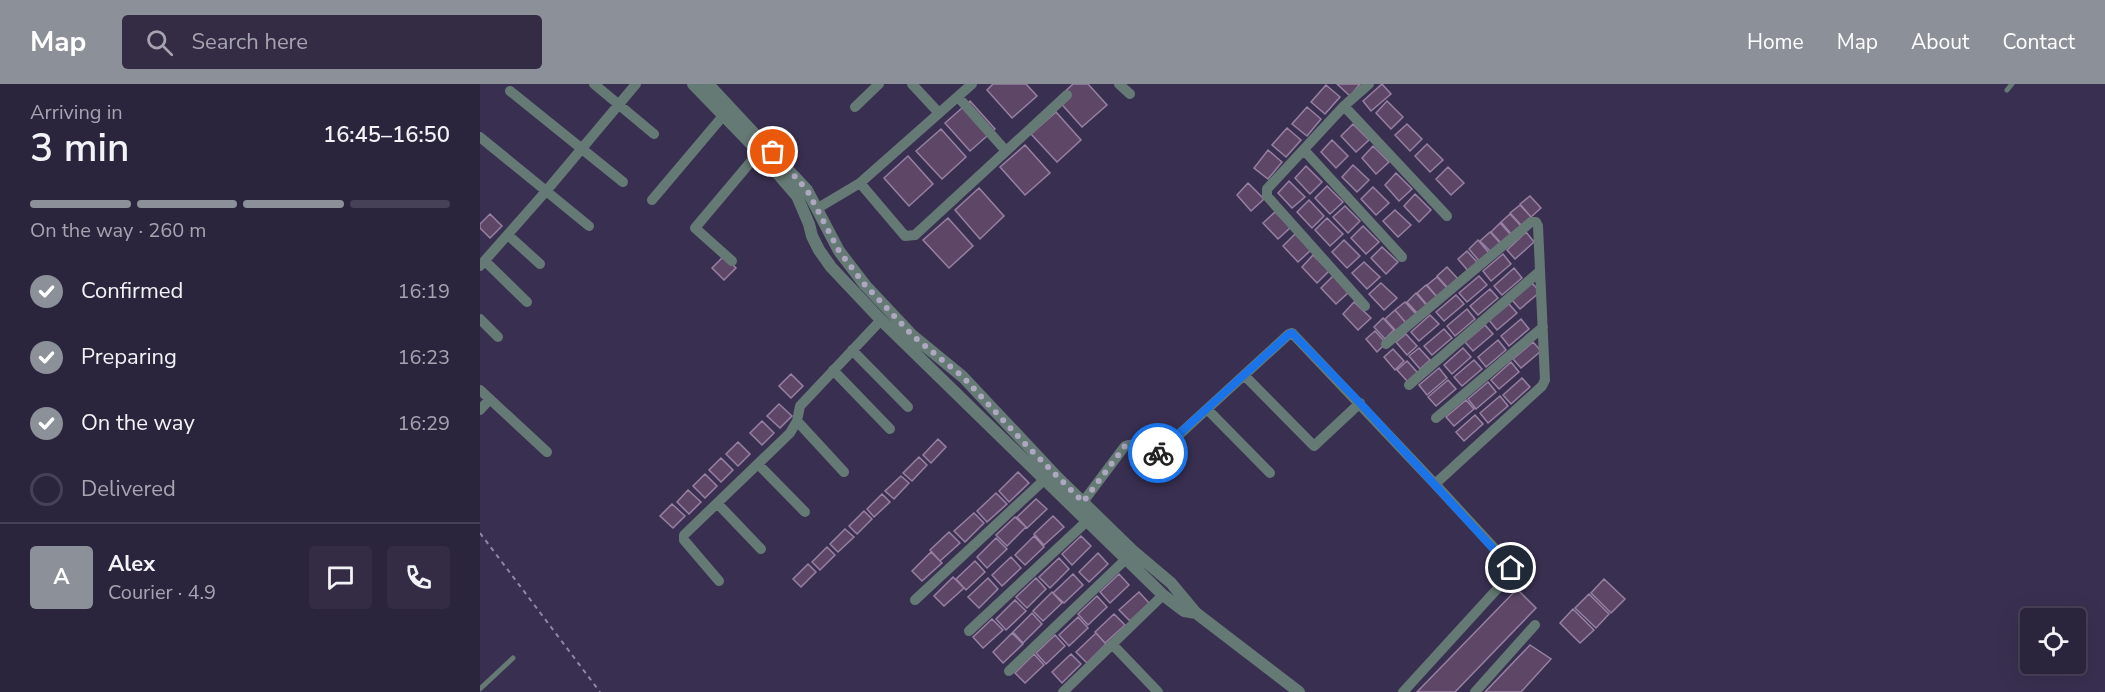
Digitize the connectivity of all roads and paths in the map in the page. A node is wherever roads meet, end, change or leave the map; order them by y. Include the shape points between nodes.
1 (594, 84) edge
2 (636, 84) edge
3 (693, 84) edge
4 (708, 84) edge
5 (879, 84) edge
6 (912, 84) edge
7 (972, 84) edge
8 (1119, 84) edge
9 (1369, 84) edge
10 (2012, 84) edge
11 (2007, 90) dead end
12 (510, 91) dead end
13 (1130, 94) dead end
14 (1067, 95) dead end
15 (958, 97) junction
16 (619, 105) junction
17 (1344, 106) junction
18 (855, 107) dead end
19 (939, 113) junction
20 (723, 116) junction
21 (654, 134) dead end
22 (480, 137) edge
23 (582, 148) junction
24 (1304, 150) junction
25 (1006, 151) junction
26 (759, 152) junction
27 (623, 182) dead end
28 (860, 183) junction
29 (547, 190) junction
30 (805, 197) junction
31 (652, 200) dead end
32 (818, 208) junction
33 (1447, 216) dead end
34 (589, 226) dead end
35 (828, 229) junction
36 (508, 235) junction
37 (824, 257) junction
38 (1402, 257) dead end
39 (732, 261) dead end
40 (482, 264) edge
41 (540, 264) dead end
42 (1540, 271) junction
43 (527, 302) dead end
44 (1365, 306) dead end
45 (480, 320) edge
46 (881, 320) junction
47 (1543, 327) junction
48 (498, 337) dead end
49 (1386, 344) dead end
50 (852, 350) junction
51 (833, 370) junction
52 (1244, 375) junction
53 (1409, 385) dead end
54 (480, 390) edge
55 (490, 399) junction
56 (1360, 403) junction
57 (908, 407) dead end
58 (480, 410) edge
59 (1207, 410) junction
60 (1436, 418) dead end
61 (797, 421) junction
62 (890, 429) dead end
63 (547, 452) dead end
64 (758, 464) junction
65 (844, 472) dead end
66 (1270, 473) dead end
67 (1044, 480) junction
68 (1436, 484) junction
69 (1083, 502) junction
70 (717, 503) junction
71 (805, 512) dead end
72 (1087, 521) junction
73 (480, 532) edge
74 (761, 549) dead end
75 (1126, 560) junction
76 (719, 581) dead end
77 (1163, 595) junction
78 (915, 600) dead end
79 (1196, 613) junction
80 (1535, 625) dead end
81 (969, 631) dead end
82 (1113, 645) junction
83 (513, 658) dead end
84 (1009, 671) dead end
85 (1076, 688) edge
86 (480, 689) edge
87 (600, 692) edge
88 (1064, 692) edge
89 (1158, 692) edge
90 (1299, 692) edge
91 (1403, 692) edge
92 (1474, 692) edge

1 - 16 street
2 - 16 street
3 - 20 street
4 - 30 street via 789,169
5 - 18 street
6 - 19 street
7 - 15 street
8 - 13 street
9 - 17 street
10 - 11 lane
12 - 23 street
14 - 25 street
15 - 19 street
15 - 25 street
16 - 21 street
16 - 23 street
17 - 24 street
17 - 33 street
19 - 28 street
20 - 26 street
20 - 31 street
22 - 29 street
23 - 27 street
23 - 29 street
24 - 38 street
24 - 44 street via 1267,189 1267,196
25 - 28 street via 915,236 905,236
26 - 30 street via 797,196
26 - 39 street via 695,228
28 - 32 street
29 - 34 street
29 - 36 street
30 - 32 street
30 - 37 street via 812,236
32 - 35 street
35 - 37 street
35 - 69 street via 839,251 880,301 913,336 963,377
36 - 40 street
36 - 41 street
37 - 46 street
40 - 43 street
42 - 47 street
42 - 49 street via 1538,226 1531,222
42 - 53 street
45 - 48 street
46 - 50 street
46 - 67 street
47 - 60 street
47 - 68 street via 1546,375 1542,386
50 - 51 street
50 - 57 street
51 - 61 street via 800,406
51 - 62 street
52 - 56 street via 1292,333
52 - 56 street via 1314,446
52 - 59 street
54 - 55 street
55 - 58 street
55 - 63 street
56 - 68 street
59 - 66 street
59 - 69 street via 1159,453 1132,444 1125,446
61 - 64 street
61 - 65 street
64 - 70 street
64 - 71 street
67 - 72 street
67 - 78 street
68 - 91 street via 1511,568 1509,576
69 - 79 street via 1171,583
70 - 74 street
70 - 76 street via 684,538
72 - 75 street
72 - 81 street
73 - 87 path
75 - 77 street
75 - 84 street
77 - 79 street via 1184,611
77 - 82 street
79 - 90 street
80 - 92 street
82 - 85 street
82 - 89 street
83 - 86 lane
85 - 88 street

